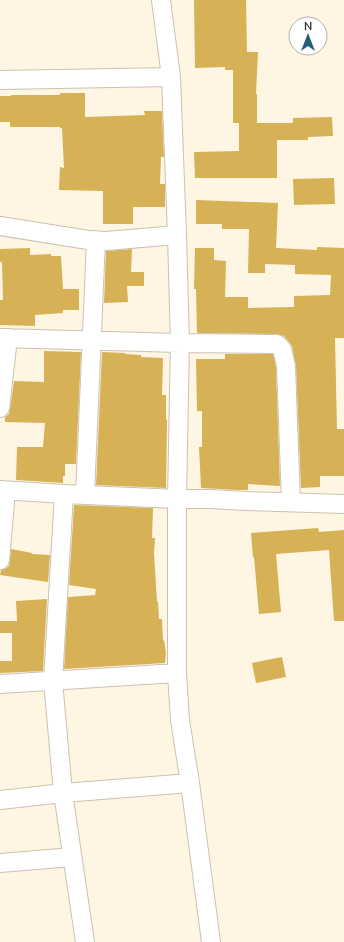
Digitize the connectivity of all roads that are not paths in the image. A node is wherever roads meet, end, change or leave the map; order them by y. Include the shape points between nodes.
1 (161, 0) edge
2 (171, 77) junction
3 (0, 80) edge
4 (0, 226) edge
5 (177, 235) junction
6 (96, 240) junction
7 (4, 338) edge
8 (92, 341) junction
9 (180, 343) junction
10 (0, 408) edge
11 (3, 490) edge
12 (64, 494) junction
13 (85, 495) junction
14 (177, 499) junction
15 (291, 502) junction
16 (344, 504) edge
17 (0, 560) edge
18 (177, 673) junction
19 (53, 681) junction
20 (0, 684) edge
21 (190, 783) junction
22 (63, 794) junction
23 (0, 800) edge
24 (72, 857) junction
25 (0, 863) edge
26 (85, 942) edge
27 (211, 942) edge

1 - 2 street
2 - 3 street
2 - 5 street
4 - 6 street
5 - 6 street
5 - 9 street
6 - 8 street
7 - 8 street
7 - 10 street
8 - 9 street
8 - 13 street
9 - 14 street
9 - 15 street via 277,344 282,349 286,366
11 - 12 street
11 - 17 street
12 - 13 street
12 - 19 street
13 - 14 street
14 - 15 street
14 - 18 street
15 - 16 street
18 - 19 street
18 - 21 street via 180,720
19 - 20 street
19 - 22 street
21 - 22 street
21 - 27 street
22 - 23 street
22 - 24 street
24 - 25 street
24 - 26 street

